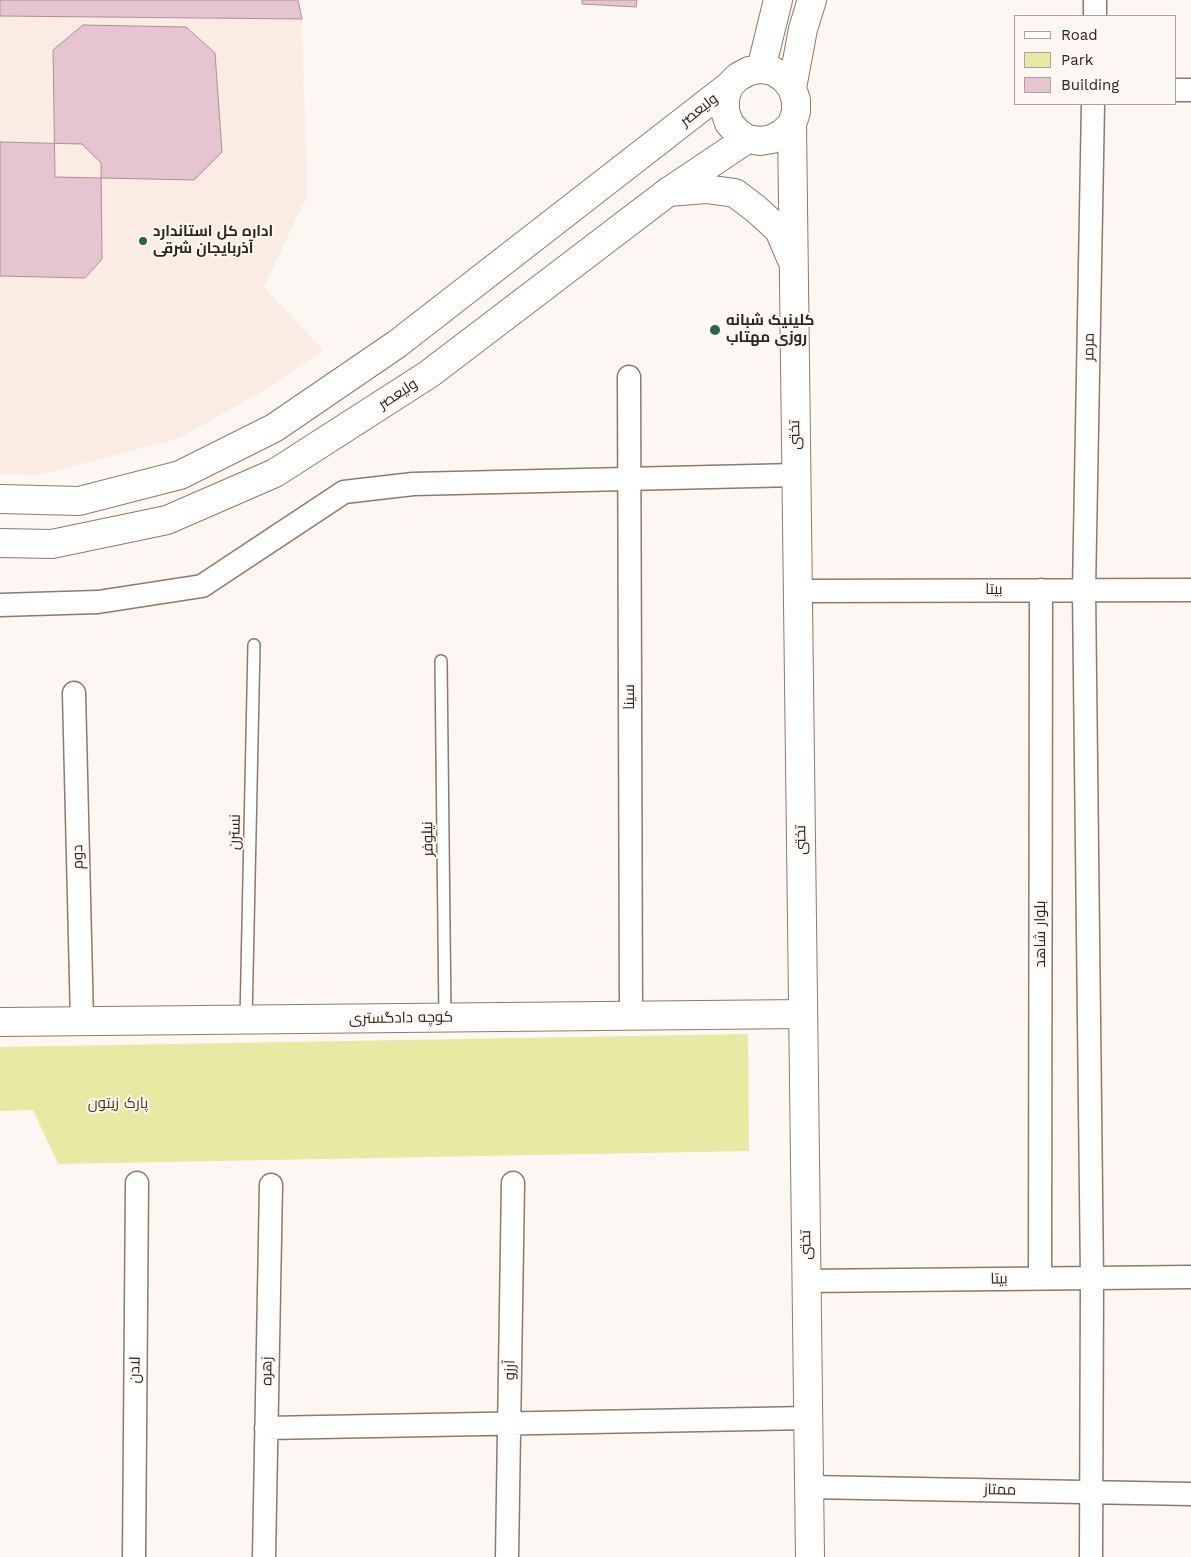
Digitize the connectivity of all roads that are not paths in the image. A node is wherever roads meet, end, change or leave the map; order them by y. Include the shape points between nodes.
1 (778, 0) edge
2 (812, 0) edge
3 (1095, 0) edge
4 (1095, 15) edge
5 (761, 69) junction
6 (729, 86) junction
7 (792, 88) junction
8 (1176, 90) edge
9 (1191, 90) edge
10 (1093, 105) edge
11 (792, 124) junction
12 (747, 139) junction
13 (668, 192) junction
14 (793, 264) junction
15 (629, 377) dead end
16 (796, 475) junction
17 (629, 478) junction
18 (0, 499) edge
19 (0, 544) edge
20 (1041, 590) junction
21 (1084, 590) junction
22 (1191, 590) edge
23 (797, 591) junction
24 (0, 605) edge
25 (254, 645) dead end
26 (441, 661) dead end
27 (74, 694) dead end
28 (803, 1014) junction
29 (631, 1016) junction
30 (445, 1018) junction
31 (246, 1020) junction
32 (0, 1022) edge
33 (82, 1022) junction
34 (137, 1183) dead end
35 (514, 1183) dead end
36 (271, 1185) dead end
37 (1191, 1276) edge
38 (1040, 1278) junction
39 (1092, 1278) junction
40 (806, 1281) junction
41 (808, 1418) junction
42 (509, 1424) junction
43 (266, 1428) junction
44 (809, 1487) junction
45 (1091, 1492) junction
46 (1191, 1494) edge
47 (134, 1557) edge
48 (264, 1557) edge
49 (507, 1557) edge
50 (810, 1557) edge
51 (1091, 1557) edge

1 - 5 main road
2 - 7 main road
3 - 4 street
5 - 6 main road via 749,71
5 - 7 main road via 773,71
6 - 12 main road via 725,98 729,123
6 - 18 main road, ولیعصر via 397,344 274,428 180,475 79,501
7 - 11 main road via 796,112
8 - 9 street
10 - 21 street, مرمر
11 - 12 main road via 783,134 772,139
11 - 14 main road, تختى
12 - 13 main road, ولیعصر
13 - 14 main road via 706,189 734,193 779,230
13 - 19 main road, ولیعصر via 429,374 275,473 167,520 52,544
14 - 16 main road, تختى
15 - 17 street, سینا
16 - 17 street
16 - 23 main road, تختى
17 - 24 street via 413,484 344,492 202,586 98,602
17 - 29 street, سینا
20 - 21 street, بیتا
20 - 23 street, بیتا
20 - 38 street, بلوار شاهد
21 - 22 street, بیتا
21 - 39 street
23 - 28 main road, تختى
25 - 31 lane, نسترن
26 - 30 lane, نیلوفر
27 - 33 street, دوم
28 - 29 main road, کوچه دادگستری
28 - 40 main road, تختى
29 - 30 main road, کوچه دادگستری
30 - 31 main road, کوچه دادگستری
31 - 33 main road, کوچه دادگستری
32 - 33 main road, کوچه دادگستری
34 - 47 street, لادن
35 - 42 street, آرزو
36 - 43 street, زهره
37 - 39 street, بیتا
38 - 39 street, بیتا
38 - 40 street, بیتا
39 - 45 street
40 - 41 main road, تختى
41 - 42 street
41 - 44 main road, تختى
42 - 43 street
42 - 49 street, آرزو
43 - 48 street, زهره
44 - 45 street, ممتاز
44 - 50 main road, تختى
45 - 46 street, ممتاز
45 - 51 street

